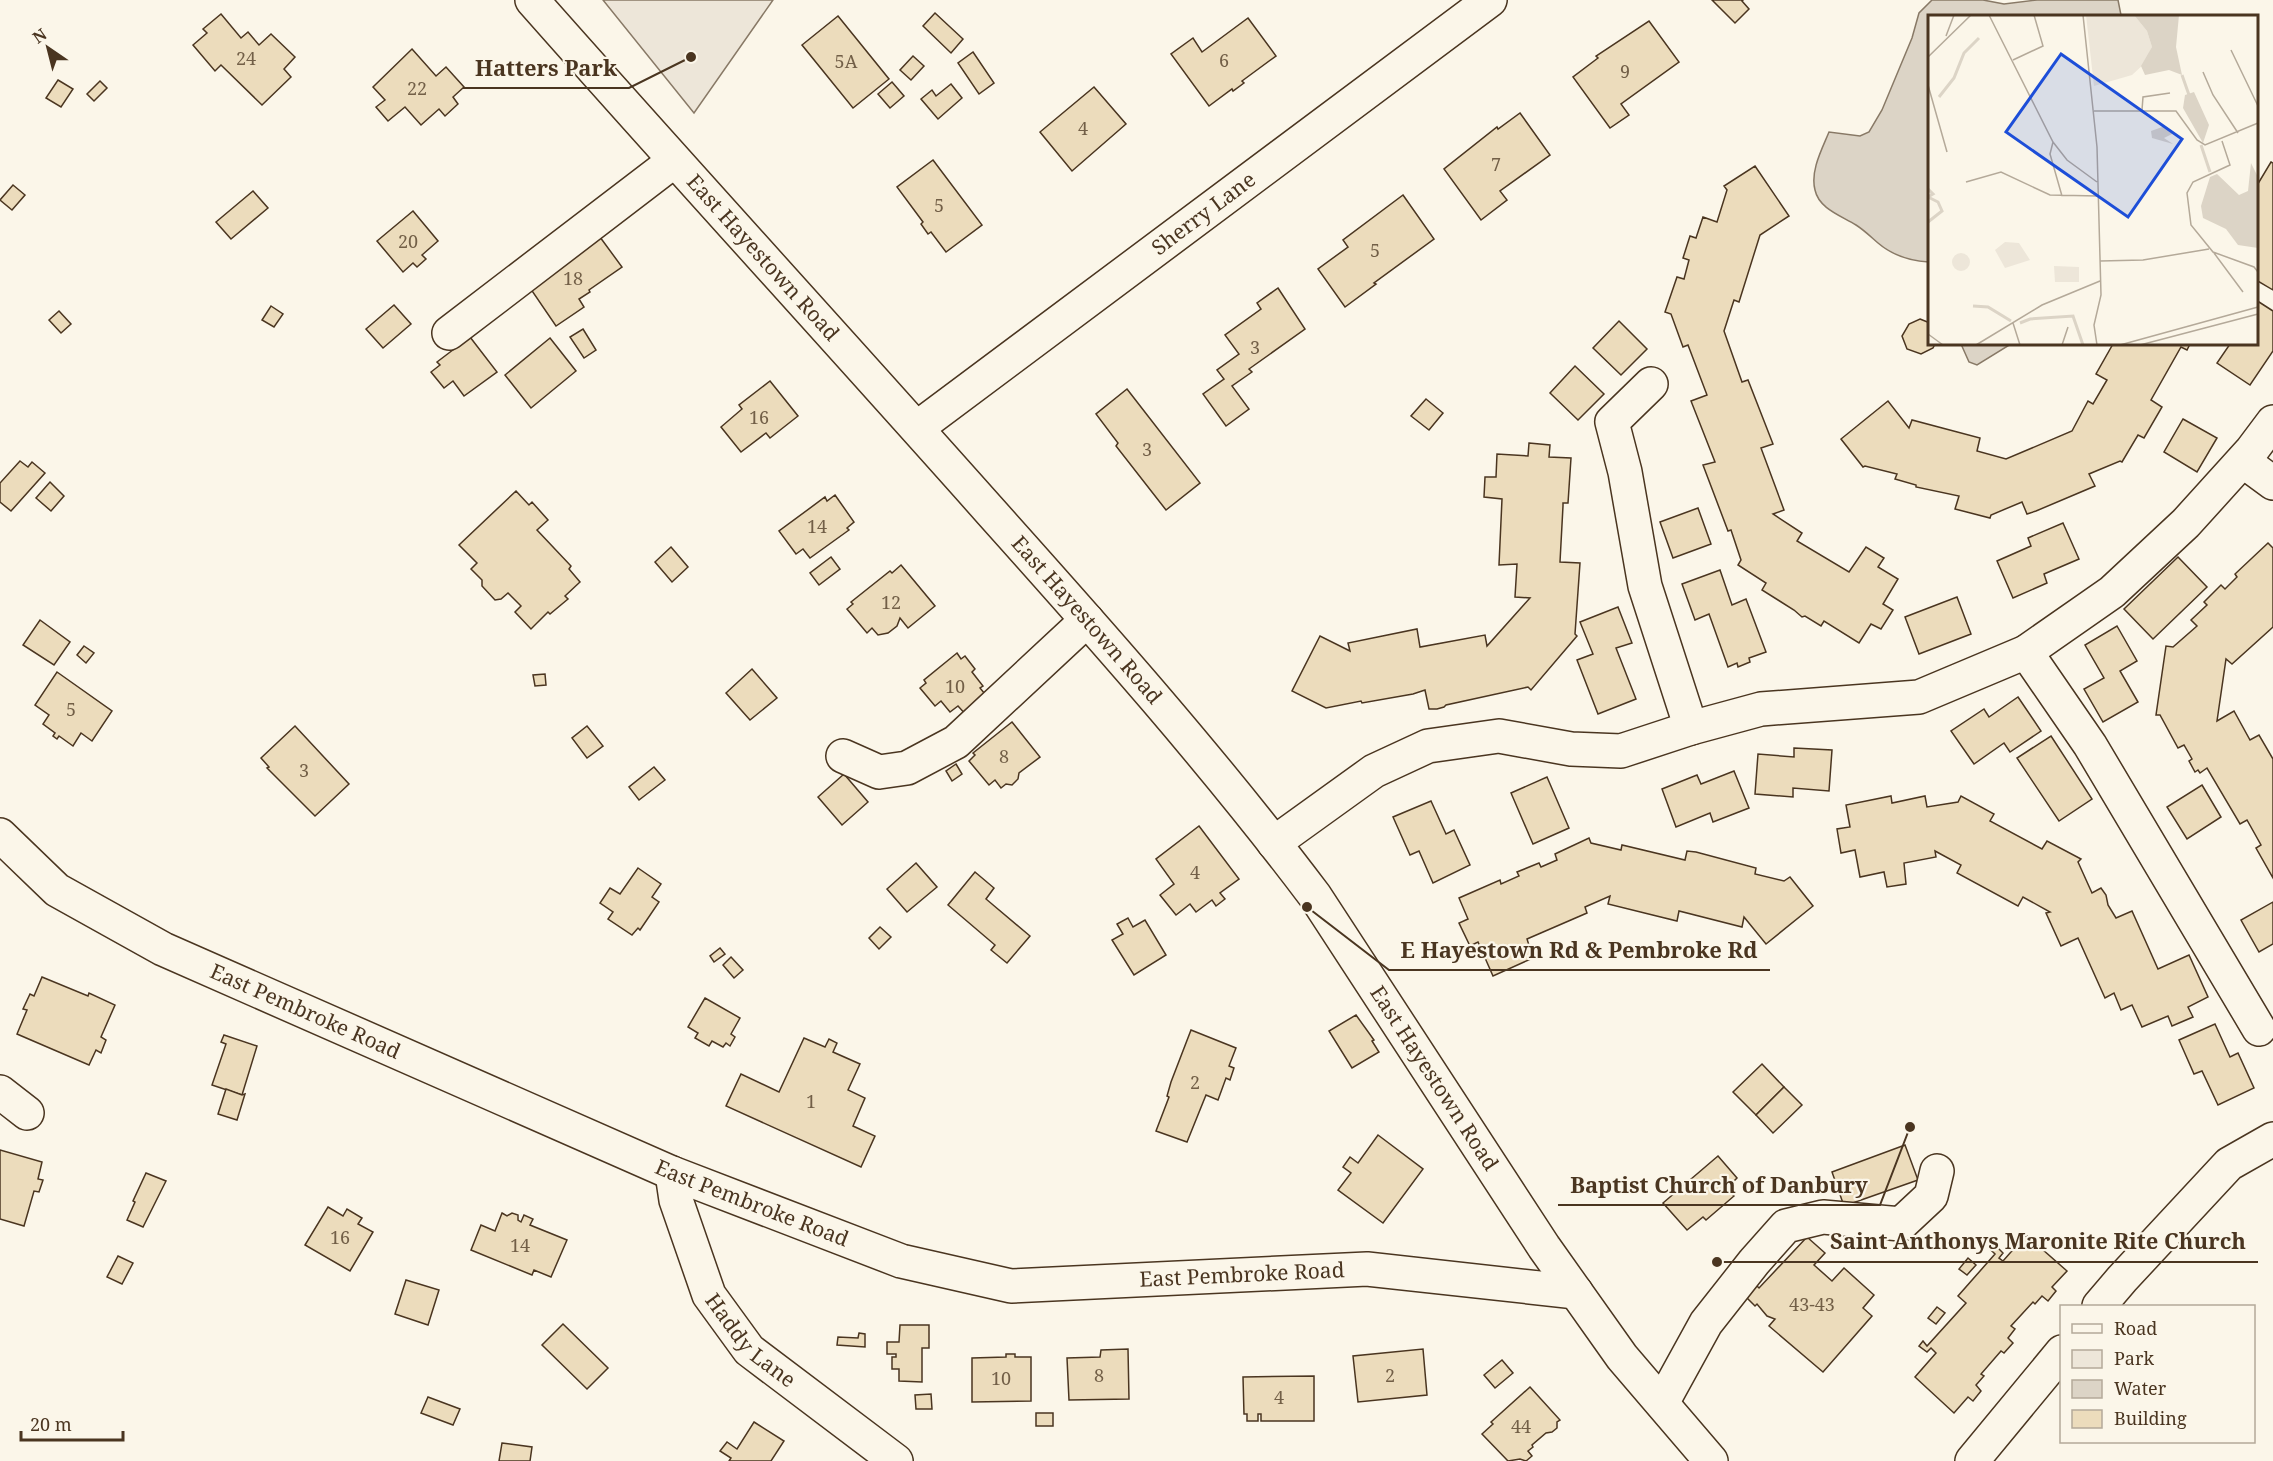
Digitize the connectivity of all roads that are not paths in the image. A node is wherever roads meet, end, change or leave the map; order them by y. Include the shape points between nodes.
1 (532, 0) edge
2 (1490, 0) edge
3 (674, 161) junction
4 (449, 333) dead end
5 (1651, 384) dead end
6 (2273, 422) edge
7 (917, 428) junction
8 (2242, 461) junction
9 (2273, 483) edge
10 (1087, 620) junction
11 (2026, 652) junction
12 (1690, 728) junction
13 (843, 756) dead end
14 (3, 842) edge
15 (1275, 843) junction
16 (2259, 1029) dead end
17 (0, 1092) edge
18 (27, 1113) dead end
19 (2273, 1138) edge
20 (1937, 1171) dead end
21 (672, 1173) junction
22 (1576, 1292) junction
23 (2100, 1305) edge
24 (2060, 1353) edge
25 (1662, 1404) junction
26 (896, 1461) edge
27 (1711, 1461) edge
28 (1972, 1461) edge

1 - 3 street, East Hayestown Road
2 - 7 street, Sherry Lane
3 - 4 street
3 - 7 street, East Hayestown Road
5 - 12 street via 1612,422 1645,586
6 - 8 street
7 - 10 street, East Hayestown Road
8 - 9 street
8 - 11 street via 2186,523 2112,592
10 - 13 street via 956,742 907,768 879,772
10 - 15 street, East Hayestown Road
11 - 12 street via 1919,697 1761,709
11 - 16 street via 2090,745
12 - 15 street via 1621,751 1571,749 1499,736 1428,746 1374,771
14 - 21 street, East Pembroke Road via 57,891 163,949
15 - 22 street, East Hayestown Road via 1315,896
17 - 18 street
19 - 23 street via 2229,1164
20 - 25 street via 1931,1196 1900,1224 1823,1218 1786,1226 1706,1323
21 - 22 street, East Pembroke Road via 901,1261 1011,1286 1367,1269
21 - 26 street, Haddy Lane via 676,1200 710,1294 749,1350
22 - 25 street, East Hayestown Road via 1622,1357
24 - 28 street
25 - 27 street, East Hayestown Road

